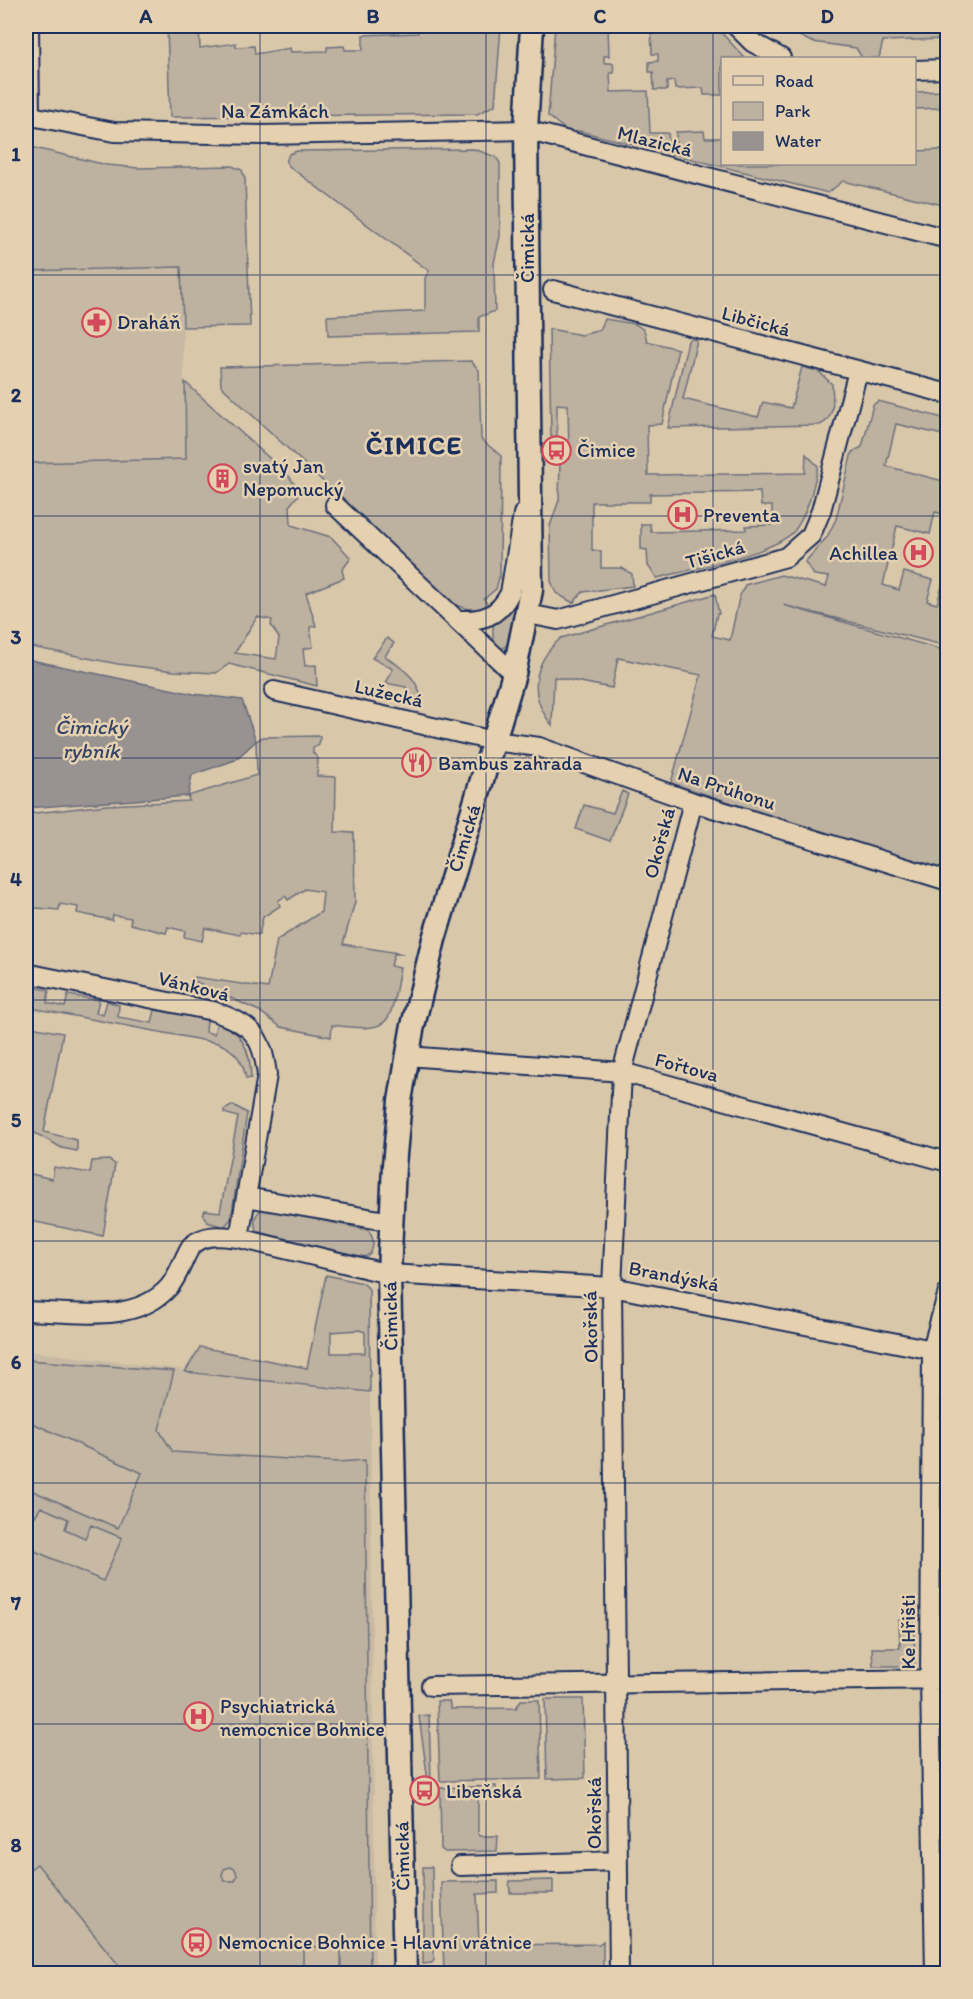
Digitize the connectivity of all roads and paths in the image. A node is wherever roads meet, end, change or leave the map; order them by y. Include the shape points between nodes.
1 (29, 26) edge
2 (532, 26) edge
3 (736, 26) edge
4 (779, 57) edge
5 (948, 69) edge
6 (916, 70) edge
7 (28, 116) edge
8 (526, 130) junction
9 (948, 239) edge
10 (554, 290) dead end
11 (858, 371) junction
12 (948, 394) edge
13 (529, 470) junction
14 (335, 505) dead end
15 (528, 614) junction
16 (457, 620) junction
17 (514, 674) junction
18 (274, 691) dead end
19 (494, 741) junction
20 (693, 802) junction
21 (948, 881) edge
22 (26, 973) edge
23 (407, 1056) junction
24 (622, 1072) junction
25 (948, 1162) edge
26 (246, 1197) junction
27 (392, 1222) junction
28 (239, 1238) junction
29 (388, 1274) junction
30 (612, 1287) junction
31 (948, 1293) edge
32 (26, 1311) edge
33 (940, 1351) edge
34 (939, 1679) edge
35 (618, 1684) junction
36 (430, 1686) dead end
37 (616, 1862) junction
38 (460, 1866) dead end
39 (405, 1974) edge
40 (619, 1974) edge
41 (935, 1974) edge

1 - 7 street
2 - 8 street, Čimická
3 - 4 street via 752,42
5 - 6 street
7 - 8 street, Na Zámkách via 114,132 262,135
8 - 9 street, Mlazická
8 - 13 street, Čimická
10 - 11 street, Libčická
11 - 12 street, Libčická
11 - 15 street, Tišická via 822,512 811,535 786,557 568,618
13 - 15 street, Čimická
13 - 16 street, Čimická via 510,593 500,609 488,617
14 - 16 street
15 - 17 street, Čimická
16 - 17 street
17 - 19 street, Čimická
18 - 19 street, Lužecká
19 - 20 street, Na Průhonu via 539,747
19 - 23 street, Čimická via 434,939
20 - 21 street, Na Průhonu
20 - 24 street, Okořská
22 - 26 street, Vánková via 213,1011 253,1030 264,1052 267,1075
23 - 24 street, Fořtova
23 - 27 street, Čimická via 396,1144
24 - 25 street, Fořtova
24 - 30 street, Okořská
26 - 27 street
26 - 28 street, Vánková
27 - 29 street, Čimická
28 - 29 street
28 - 32 street via 208,1236 191,1246 168,1287 135,1309 86,1313
29 - 30 street, Brandýská
29 - 39 street, Čimická
30 - 33 street, Brandýská
30 - 35 street, Okořská
31 - 33 street, Ke Hřišti
33 - 34 street, Ke Hřišti
34 - 35 street
34 - 41 street, Ke Hřišti
35 - 36 street
35 - 37 street, Okořská
37 - 38 street, Okořská
37 - 40 street, Okořská

